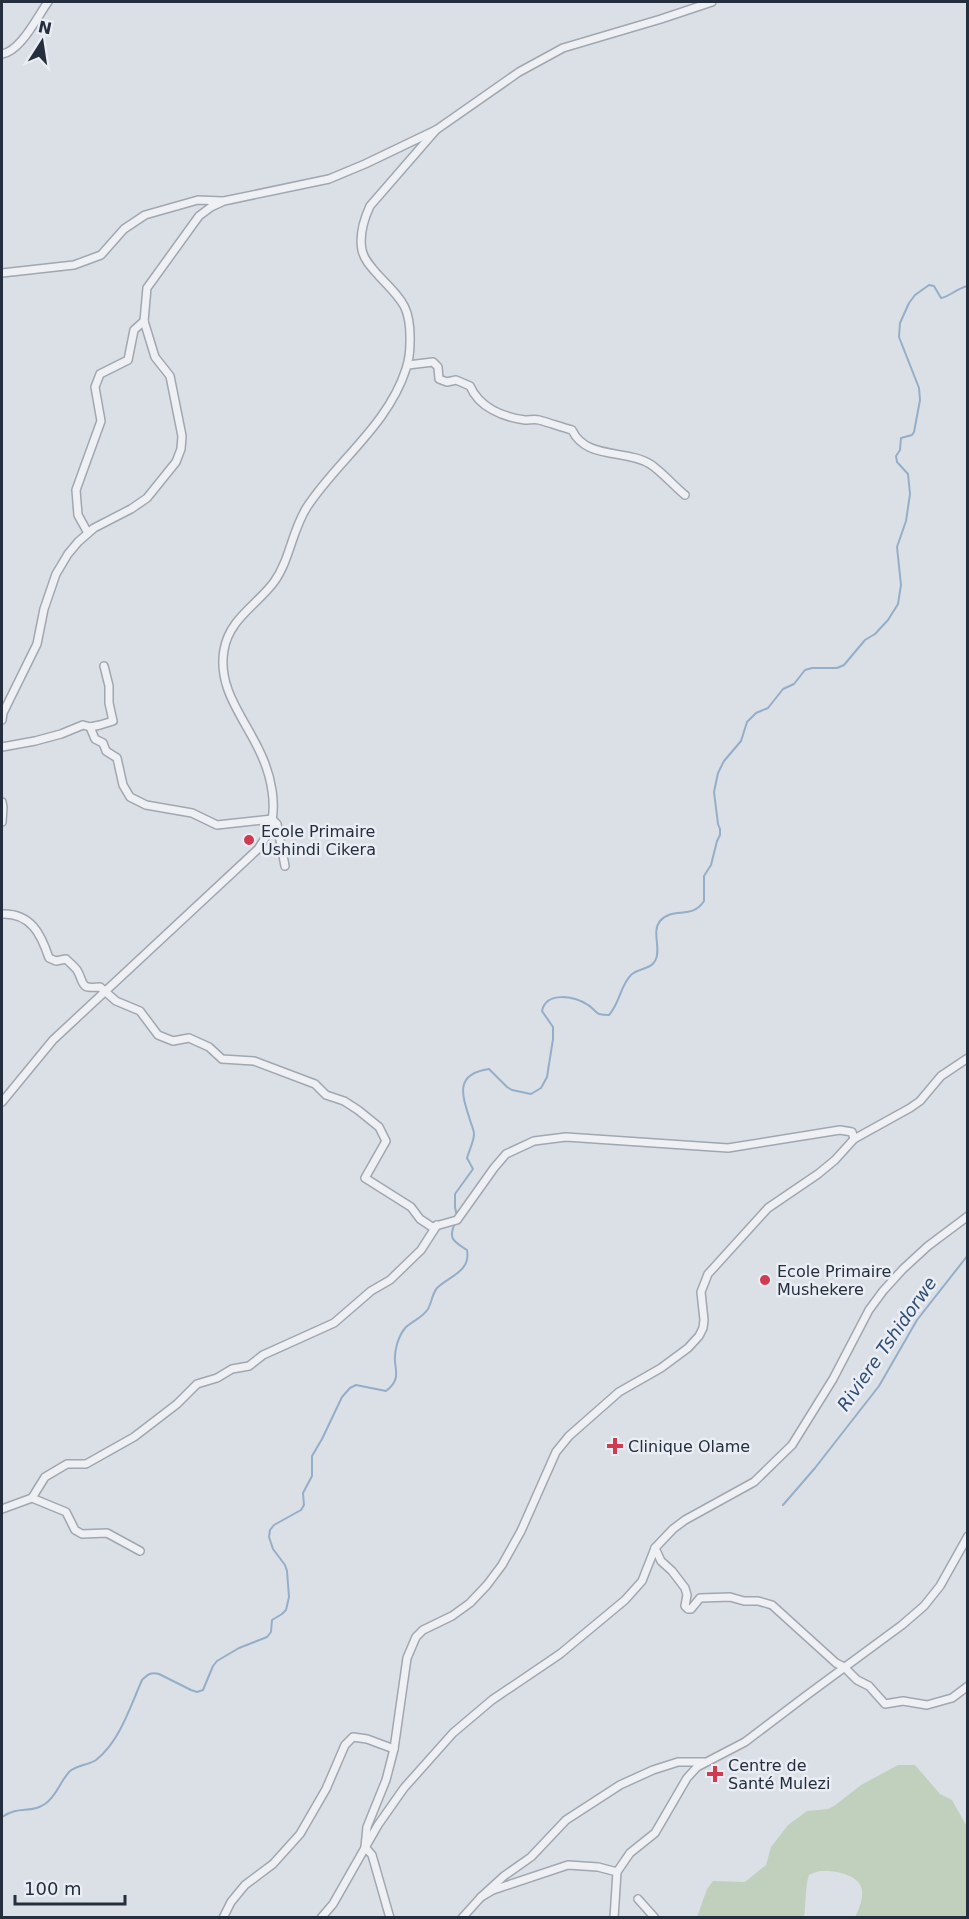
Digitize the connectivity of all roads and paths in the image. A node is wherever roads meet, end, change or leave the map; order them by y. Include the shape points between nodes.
1 (48, 2) edge
2 (712, 2) edge
3 (2, 54) edge
4 (436, 130) junction
5 (224, 201) junction
6 (2, 273) edge
7 (144, 321) junction
8 (408, 365) junction
9 (685, 495) dead end
10 (88, 533) junction
11 (104, 666) dead end
12 (2, 720) edge
13 (90, 727) junction
14 (2, 747) edge
15 (2, 802) edge
16 (272, 819) junction
17 (2, 822) edge
18 (285, 866) dead end
19 (2, 914) edge
20 (106, 993) junction
21 (968, 1058) edge
22 (2, 1102) edge
23 (854, 1139) junction
24 (968, 1216) edge
25 (437, 1226) junction
26 (32, 1498) junction
27 (2, 1509) edge
28 (968, 1536) edge
29 (655, 1548) junction
30 (140, 1551) dead end
31 (844, 1667) junction
32 (968, 1686) edge
33 (394, 1749) junction
34 (707, 1762) junction
35 (365, 1847) junction
36 (617, 1872) junction
37 (481, 1897) junction
38 (638, 1899) dead end
39 (223, 1917) edge
40 (321, 1917) edge
41 (390, 1917) edge
42 (462, 1917) edge
43 (614, 1917) edge
44 (655, 1917) edge

1 - 3 street via 23,40
2 - 4 street via 563,48 504,82
4 - 5 street via 329,179
4 - 8 street via 370,206 362,233 362,250 368,264 407,309 411,325
5 - 6 street via 198,200 146,215 124,229 101,255 74,265
5 - 7 street via 199,216 147,288
7 - 10 street via 134,330 128,360 100,374 95,387 101,421 76,490 78,515
7 - 10 street via 155,357 170,376 181,449 176,462 147,498
8 - 9 street via 433,362 438,367 439,379 470,386 482,404 503,414 572,430 577,440 600,452 650,464
8 - 16 street via 386,411 305,510 283,567 263,595 236,621 224,649 226,686 260,750 270,782
10 - 12 street via 56,574 37,644
11 - 13 street via 113,721
13 - 14 street via 83,725
13 - 16 street via 95,739 117,758 130,797 146,805 192,813 217,825
15 - 17 street
16 - 18 street via 277,824
16 - 20 street via 258,849
19 - 20 street via 28,921 42,936 49,958 66,959 76,969 82,984 100,987
20 - 22 street via 53,1040
20 - 25 street via 140,1011 158,1035 173,1041 189,1038 209,1047 222,1059 254,1061 315,1084 326,1095 358,1110 379,1127 386,1141 365,1178 411,1207 420,1219
21 - 23 street via 941,1076 910,1108
23 - 25 street via 852,1132 840,1130 728,1148 566,1137 534,1141 506,1154 457,1220
23 - 33 street via 818,1174 768,1208 708,1274 701,1292 704,1328 699,1336 661,1368 619,1392 569,1436 556,1452 521,1531 487,1585 470,1603 416,1637 407,1658
24 - 29 street via 911,1261 883,1291 792,1445 754,1482 673,1528
25 - 26 street via 422,1250 334,1323 263,1355 249,1366 197,1384 134,1437 86,1464 67,1464 45,1477
26 - 27 street
26 - 30 street via 66,1512 75,1530 82,1534 107,1533
28 - 31 street via 924,1606
29 - 31 street via 685,1588 688,1609 700,1598 730,1597 772,1605
29 - 35 street via 642,1581 625,1600 453,1733 404,1788
31 - 32 street via 885,1704 903,1701 927,1705 952,1698
31 - 34 street via 745,1742
33 - 35 street via 367,1827
33 - 39 street via 353,1737 345,1745 300,1834 273,1864 245,1885
34 - 36 street via 687,1778 655,1833 630,1853
34 - 37 street via 678,1762 620,1785 566,1820 531,1857
35 - 40 street via 333,1904
35 - 41 street via 372,1855
36 - 37 street via 568,1865
36 - 43 street
37 - 42 street
38 - 44 street

